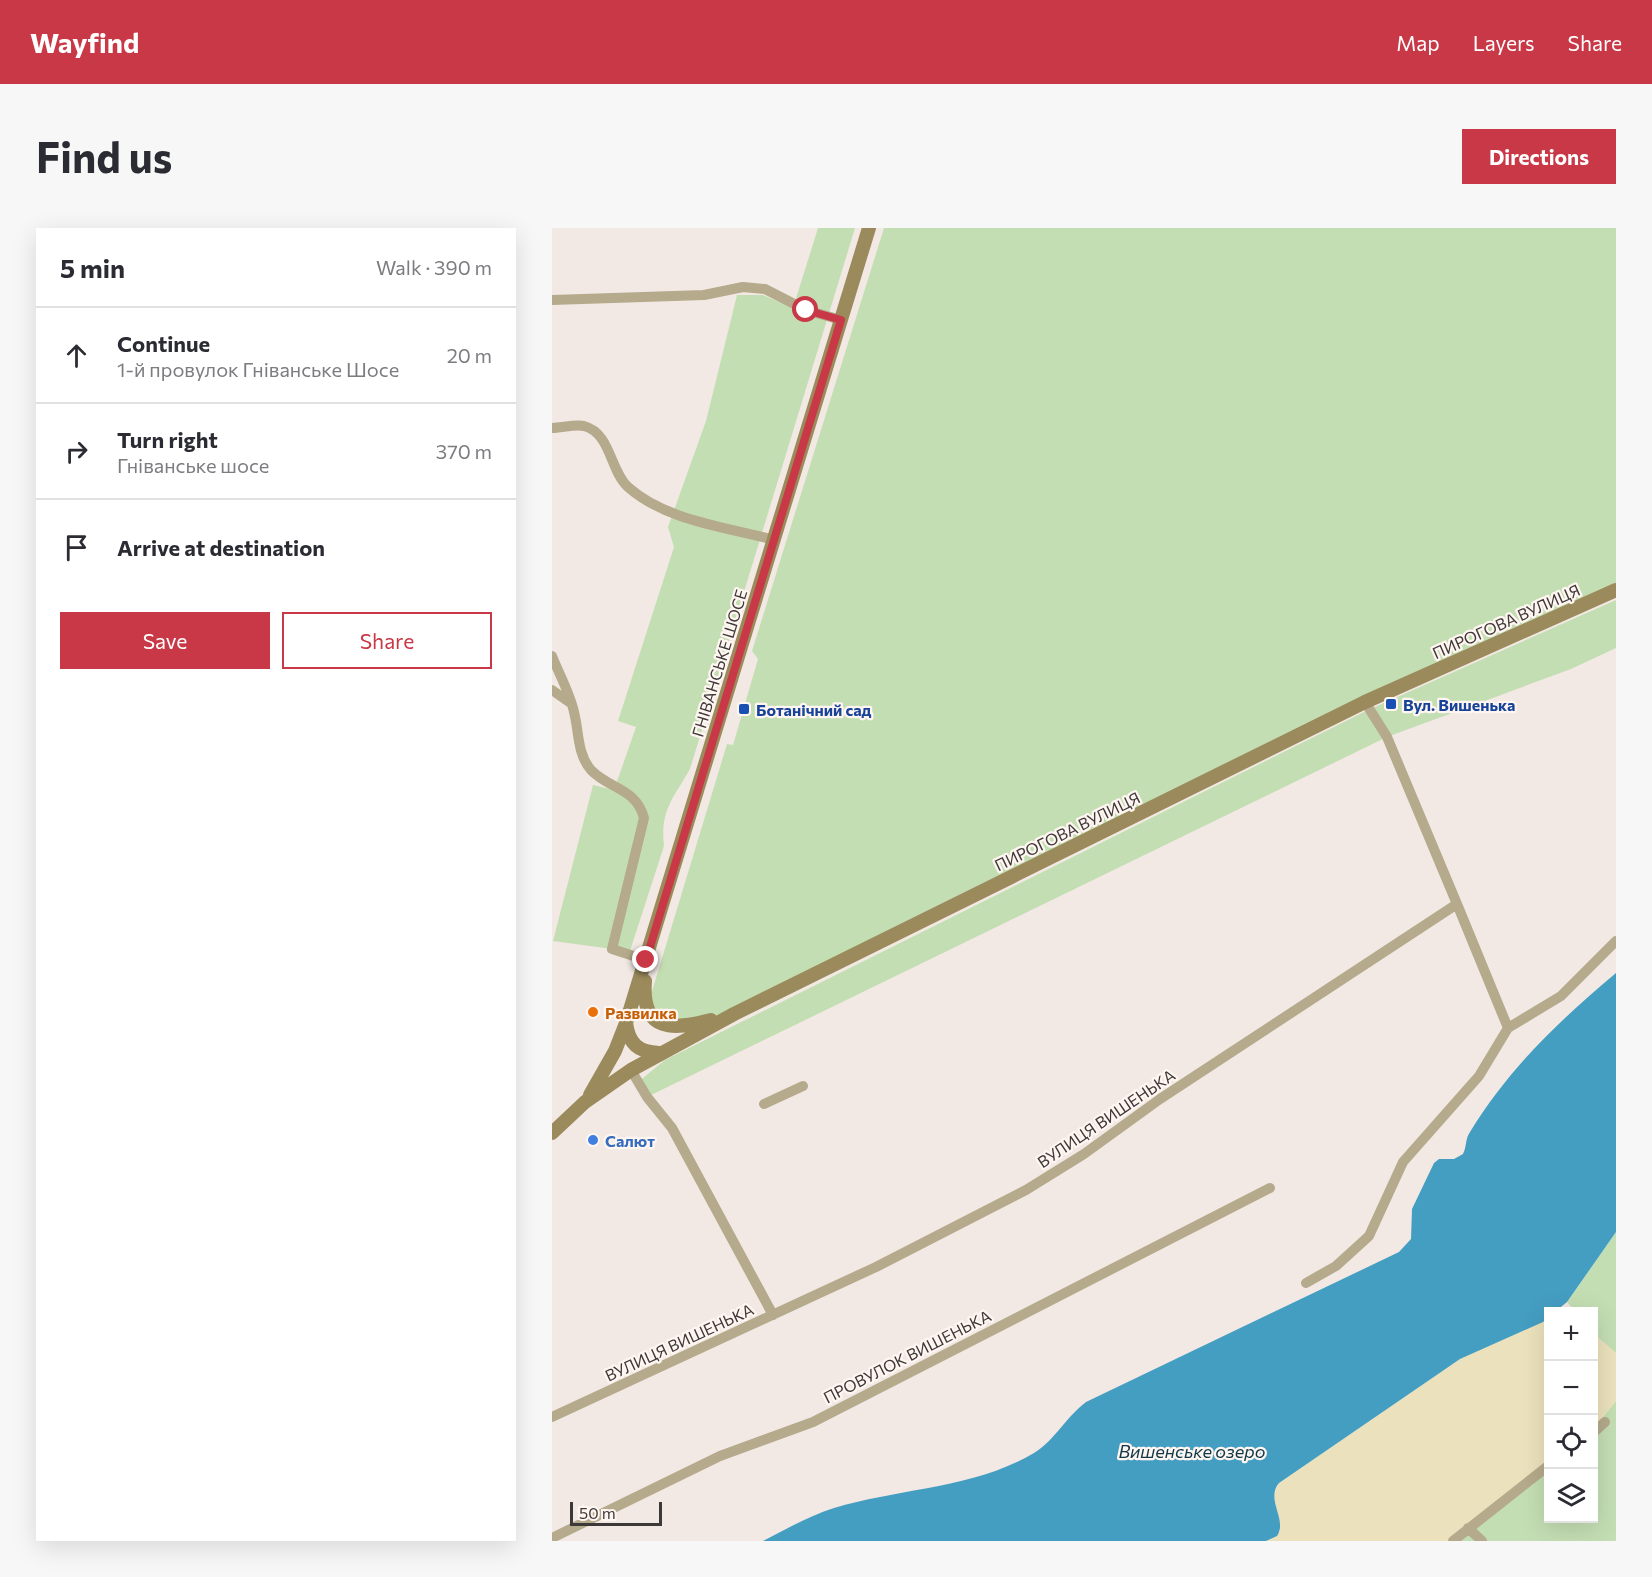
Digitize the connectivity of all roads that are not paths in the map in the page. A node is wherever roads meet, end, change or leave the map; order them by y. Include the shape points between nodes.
1 (869, 228) edge
2 (552, 300) edge
3 (841, 320) junction
4 (552, 428) edge
5 (774, 540) junction
6 (1616, 590) edge
7 (552, 656) edge
8 (552, 690) edge
9 (570, 702) junction
10 (1365, 702) junction
11 (1457, 904) junction
12 (1616, 941) edge
13 (646, 960) junction
14 (734, 1014) junction
15 (626, 1023) junction
16 (1508, 1028) junction
17 (658, 1053) junction
18 (632, 1070) junction
19 (802, 1086) dead end
20 (585, 1102) junction
21 (764, 1104) dead end
22 (552, 1133) edge
23 (1270, 1188) dead end
24 (1306, 1283) dead end
25 (773, 1315) junction
26 (552, 1417) edge
27 (1605, 1422) dead end
28 (1598, 1428) edge
29 (1544, 1469) edge
30 (1468, 1528) junction
31 (552, 1538) edge
32 (1456, 1540) edge
33 (1482, 1541) edge

1 - 3 main road, ГНІВАНСЬКЕ ШОСЕ
2 - 3 street via 704,295 743,287 765,289 806,310
3 - 5 main road, ГНІВАНСЬКЕ ШОСЕ
4 - 5 street via 584,426 602,438 617,474 645,500 678,514
5 - 13 main road, ГНІВАНСЬКЕ ШОСЕ
6 - 10 main road, ПИРОГОВА ВУЛИЦЯ
7 - 9 street
8 - 9 street
9 - 13 street via 587,764 598,776 630,794 642,809 644,818 612,949
10 - 11 street via 1387,737
10 - 14 main road, ПИРОГОВА ВУЛИЦЯ
11 - 16 street
11 - 25 street, ВУЛИЦЯ ВИШЕНЬКА via 1056,1172 973,1218
12 - 16 street via 1561,996
13 - 14 main road via 645,1004 660,1024 678,1028
13 - 15 main road, ГНІВАНСЬКЕ ШОСЕ
14 - 17 main road, ПИРОГОВА ВУЛИЦЯ
15 - 17 main road via 637,1048
15 - 20 main road, ГНІВАНСЬКЕ ШОСЕ via 615,1051
16 - 24 street via 1479,1076 1403,1162 1369,1236 1336,1266
17 - 18 main road, ПИРОГОВА ВУЛИЦЯ
18 - 20 main road, ПИРОГОВА ВУЛИЦЯ
18 - 25 street via 672,1128
19 - 21 street
20 - 22 main road, ПИРОГОВА ВУЛИЦЯ
23 - 31 street, ПРОВУЛОК ВИШЕНЬКА via 813,1422 720,1456
25 - 26 street, ВУЛИЦЯ ВИШЕНЬКА
27 - 28 street
29 - 30 street
30 - 32 street
30 - 33 street

